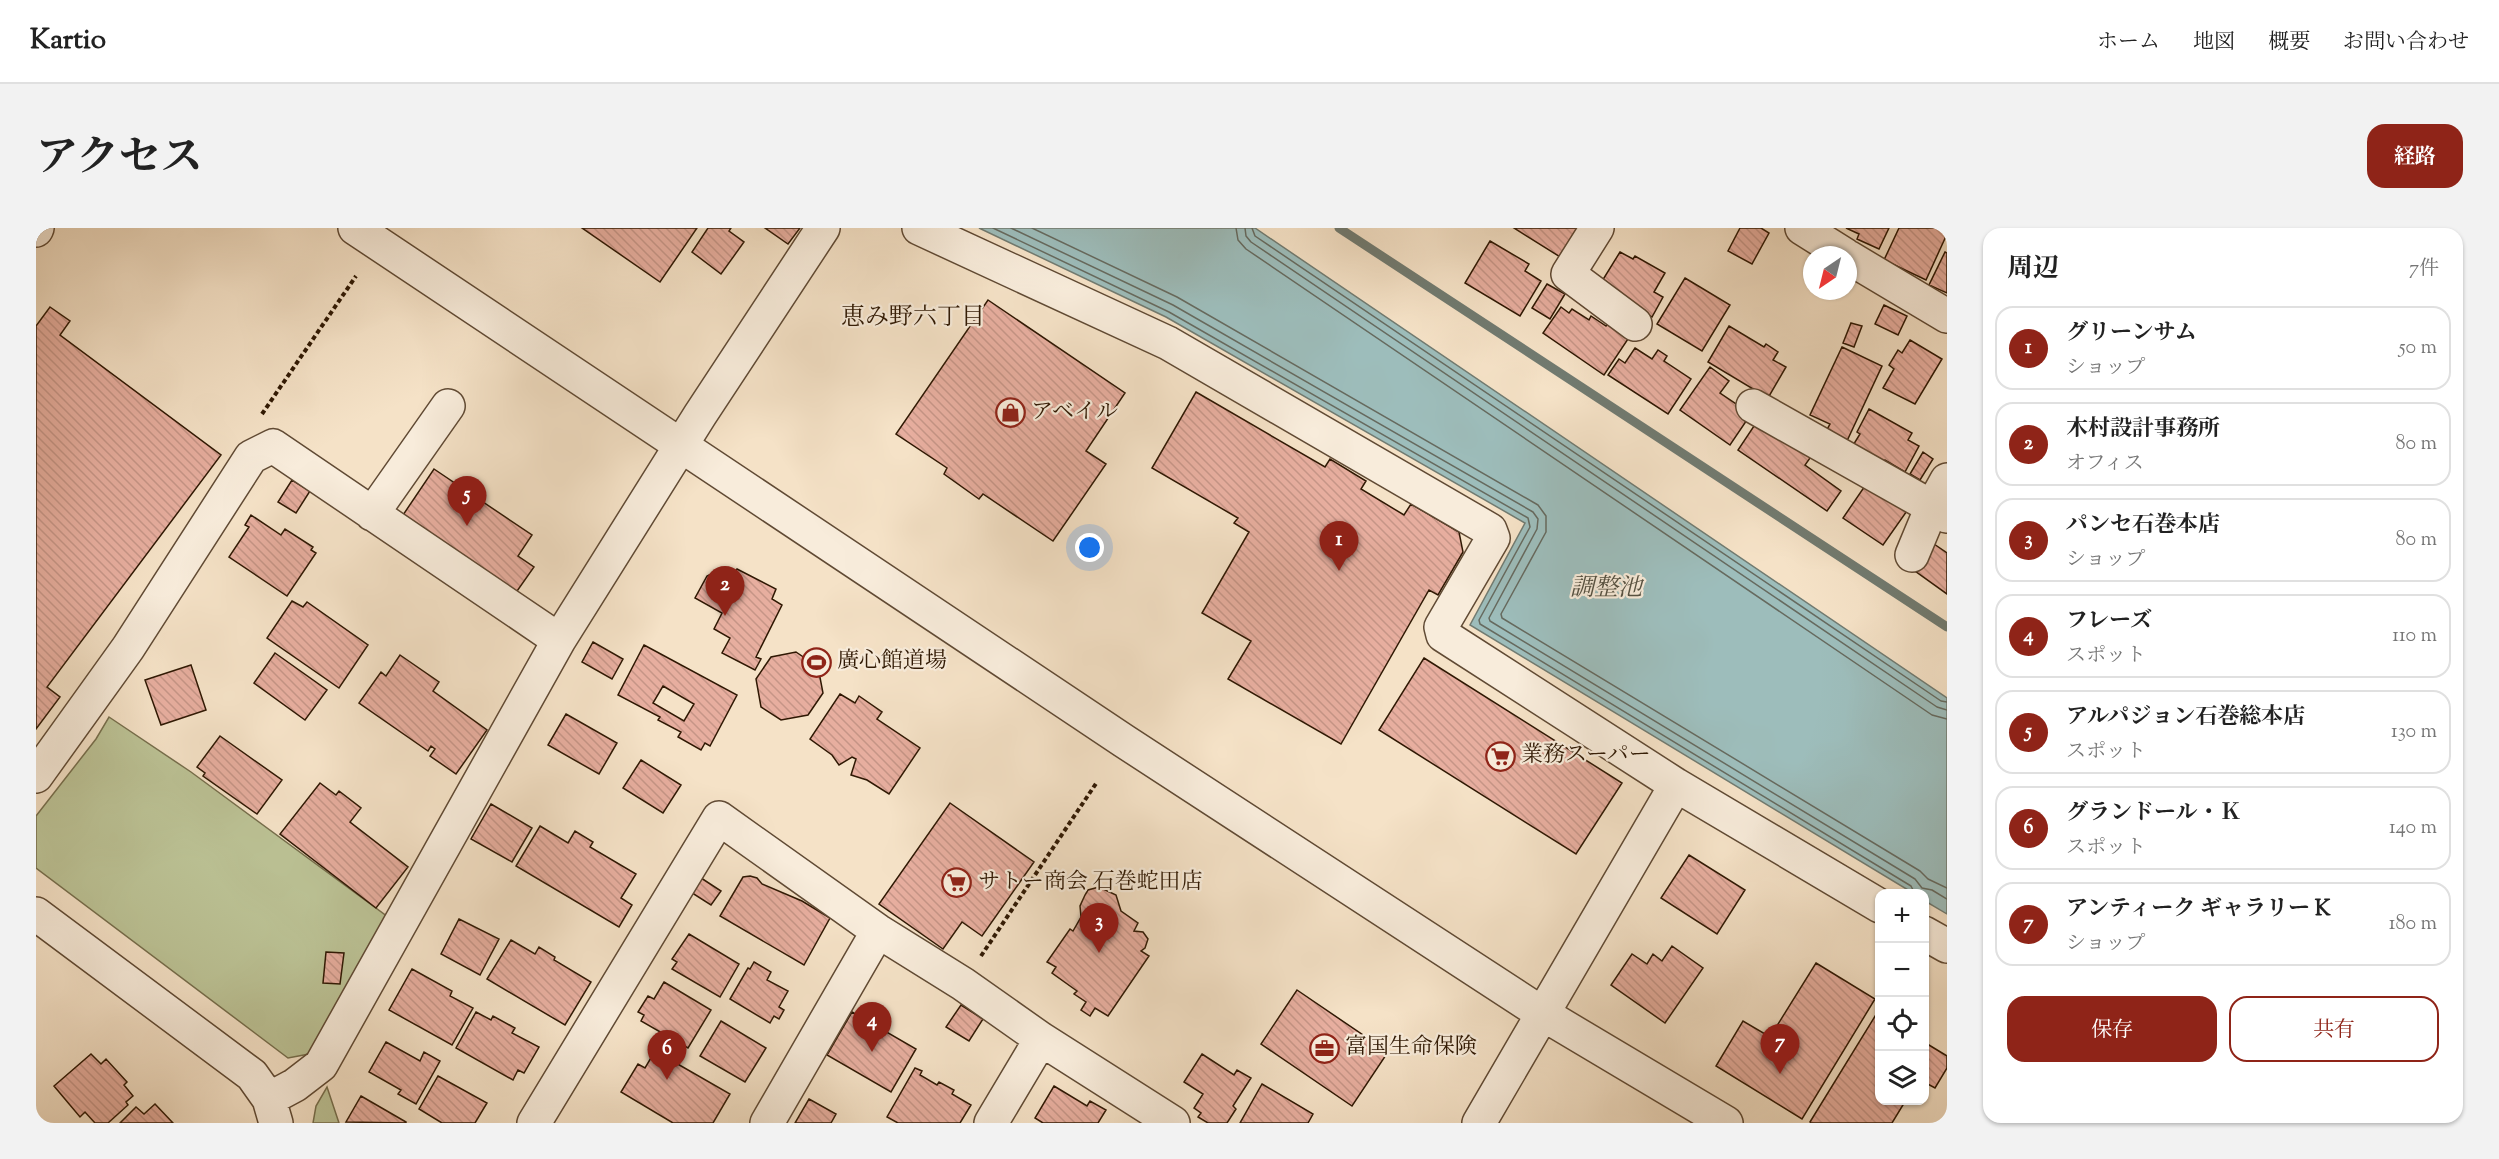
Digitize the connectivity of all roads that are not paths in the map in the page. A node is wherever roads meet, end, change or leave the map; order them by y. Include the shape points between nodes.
1 (355, 228) edge
2 (823, 228) edge
3 (919, 228) edge
4 (1597, 228) edge
5 (1802, 228) edge
6 (1831, 246) edge
7 (1857, 262) edge
8 (1947, 316) edge
9 (1635, 324) dead end
10 (448, 406) dead end
11 (1753, 406) dead end
12 (682, 446) junction
13 (1942, 501) edge
14 (372, 514) junction
15 (1912, 555) dead end
16 (559, 640) junction
17 (36, 776) edge
18 (1676, 785) junction
19 (1875, 903) edge
20 (36, 914) edge
21 (878, 931) junction
22 (1929, 936) edge
23 (1947, 946) edge
24 (1543, 1014) junction
25 (1041, 1039) junction
26 (272, 1111) edge
27 (534, 1123) edge
28 (767, 1123) edge
29 (991, 1123) edge
30 (1173, 1123) edge
31 (1479, 1123) edge
32 (1726, 1123) edge

1 - 12 street
2 - 12 street
3 - 18 street via 1168,343 1490,530 1493,538 1441,627 1443,635
4 - 9 street via 1568,274
5 - 6 street
7 - 8 street
10 - 14 street
11 - 13 street
12 - 16 street
12 - 24 street
13 - 15 street
14 - 16 street
14 - 17 street via 273,446 251,457 128,648
16 - 26 street via 321,1065 295,1085
18 - 19 street
18 - 24 street
20 - 26 street via 252,1075
21 - 25 street
21 - 27 street via 719,818
21 - 28 street
22 - 23 street
24 - 31 street
24 - 32 street
25 - 29 street
25 - 30 street

